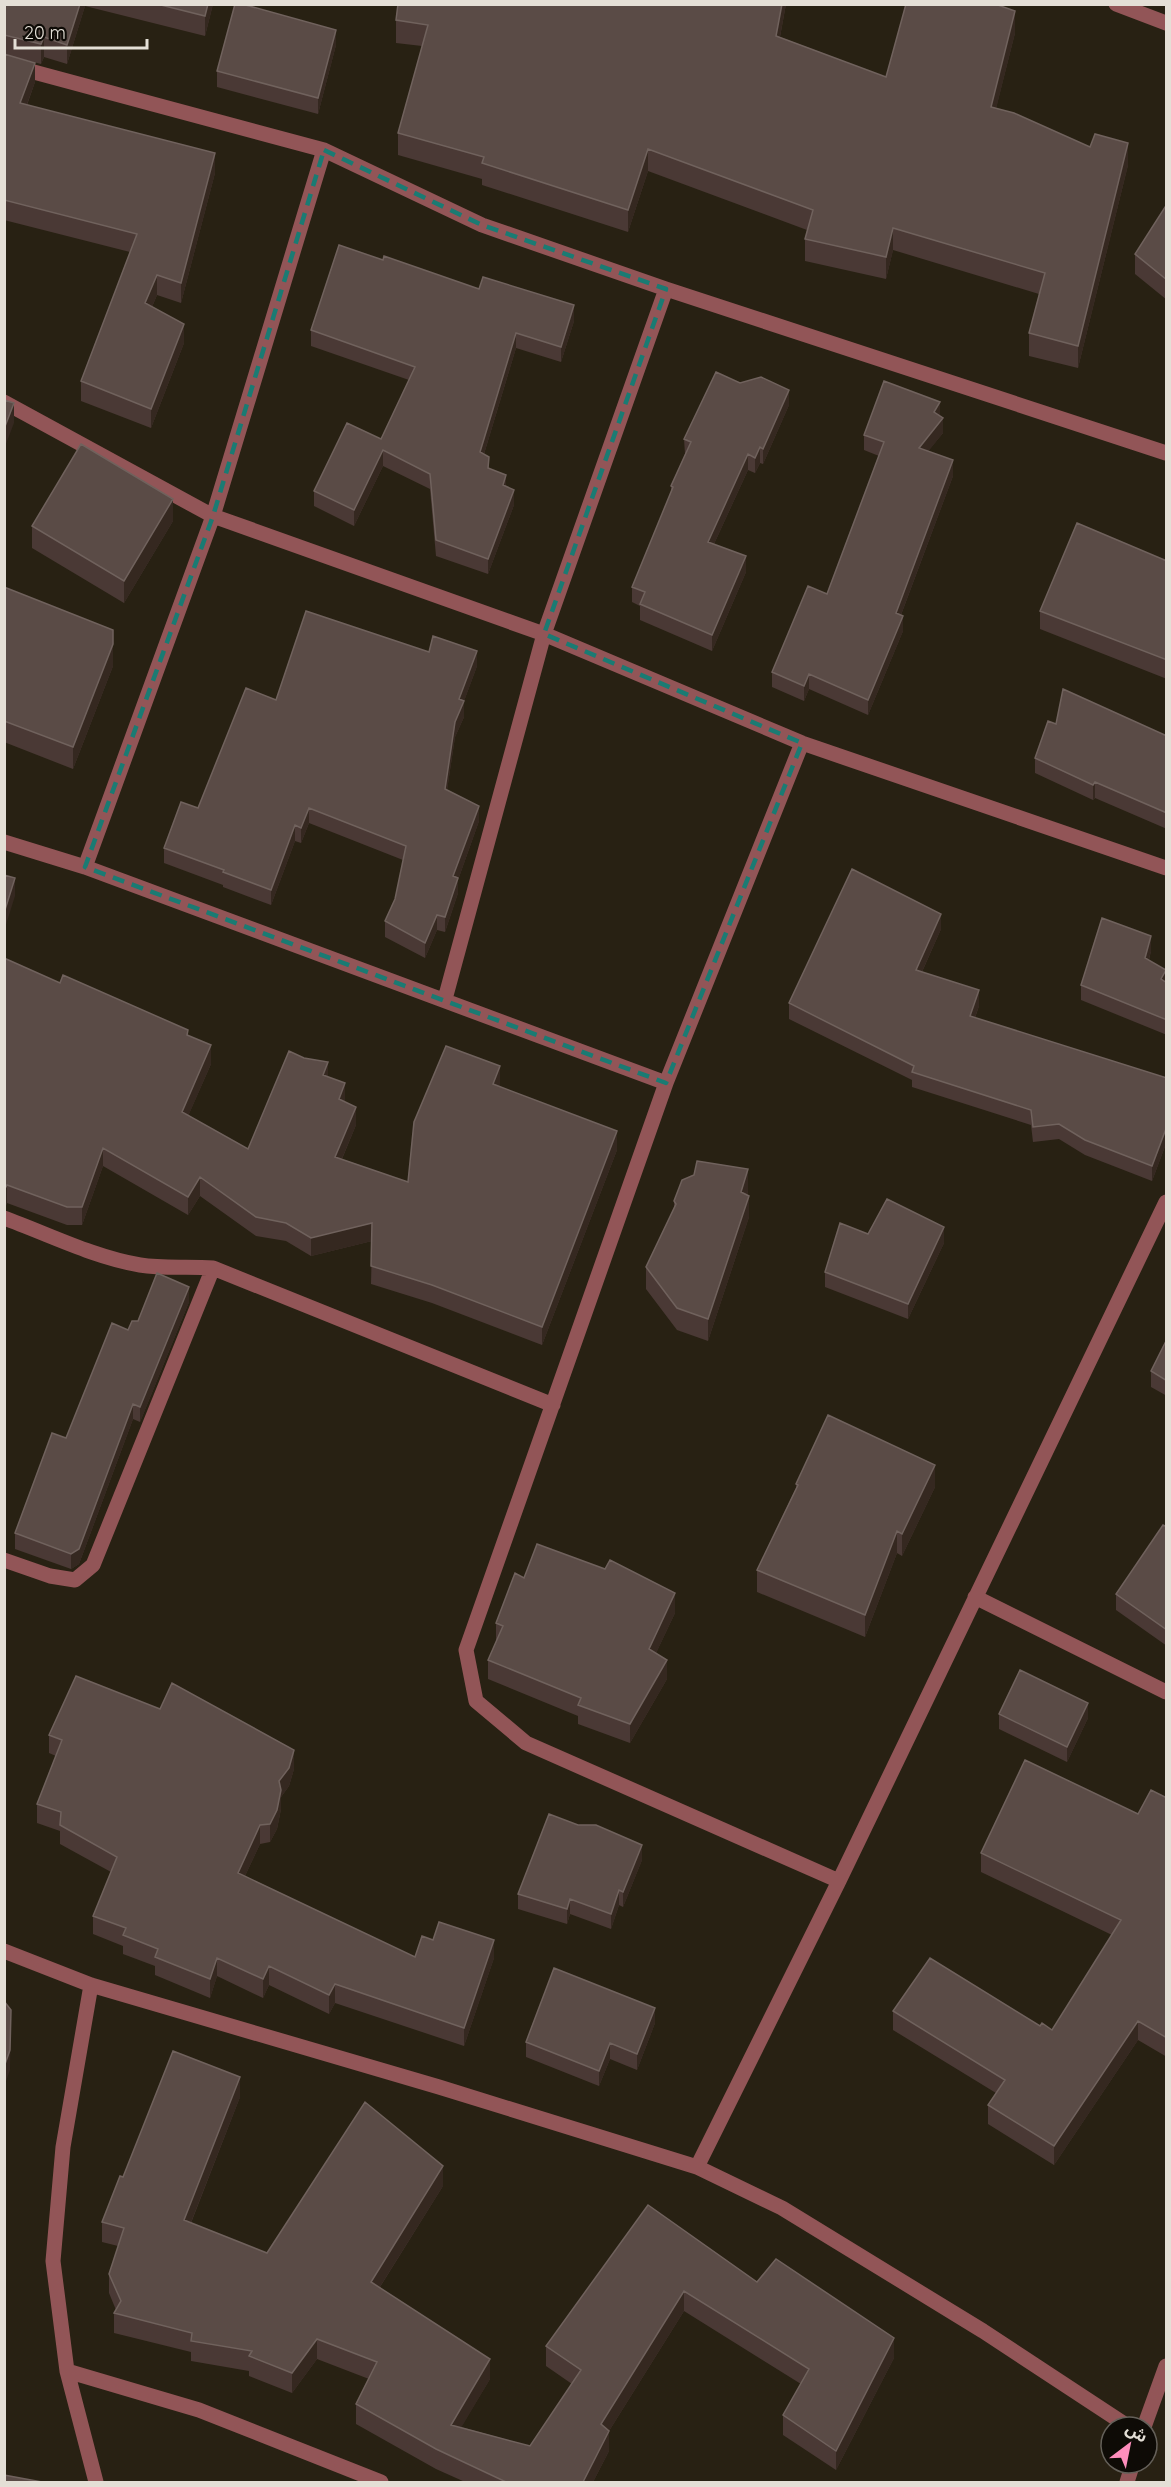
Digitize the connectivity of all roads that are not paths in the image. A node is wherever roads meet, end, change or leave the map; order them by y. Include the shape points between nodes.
1 (1116, 4) edge
2 (1135, 7) edge
3 (1167, 23) edge
4 (4, 64) edge
5 (324, 150) junction
6 (666, 290) junction
7 (4, 402) edge
8 (1167, 453) edge
9 (213, 516) junction
10 (544, 634) junction
11 (802, 743) junction
12 (4, 842) edge
13 (85, 867) junction
14 (1167, 868) edge
15 (445, 999) junction
16 (666, 1083) junction
17 (1167, 1202) edge
18 (4, 1218) edge
19 (213, 1268) junction
20 (553, 1405) junction
21 (4, 1560) edge
22 (975, 1597) junction
23 (1167, 1692) edge
24 (839, 1881) junction
25 (4, 1951) edge
26 (91, 1985) junction
27 (697, 2167) junction
28 (1167, 2366) edge
29 (67, 2371) junction
30 (1111, 2415) edge
31 (1149, 2415) edge
32 (96, 2482) edge
33 (381, 2482) edge

1 - 2 street
2 - 3 street
4 - 5 street
5 - 6 street via 482,225
5 - 9 street
6 - 8 street
6 - 10 street
7 - 9 street
9 - 10 street
9 - 13 street
10 - 11 street
10 - 15 street
11 - 14 street
11 - 16 street
12 - 13 street
13 - 15 street
15 - 16 street
16 - 20 street
17 - 22 street
18 - 19 street via 138,1265
19 - 20 street
19 - 21 street via 93,1565 75,1580
20 - 24 street via 466,1650 476,1701 526,1743
22 - 23 street
22 - 24 street
24 - 27 street
25 - 26 street
26 - 27 street
26 - 29 street via 63,2147 53,2261
27 - 30 street via 782,2208 983,2331
28 - 31 street
29 - 32 street
29 - 33 street via 199,2410

